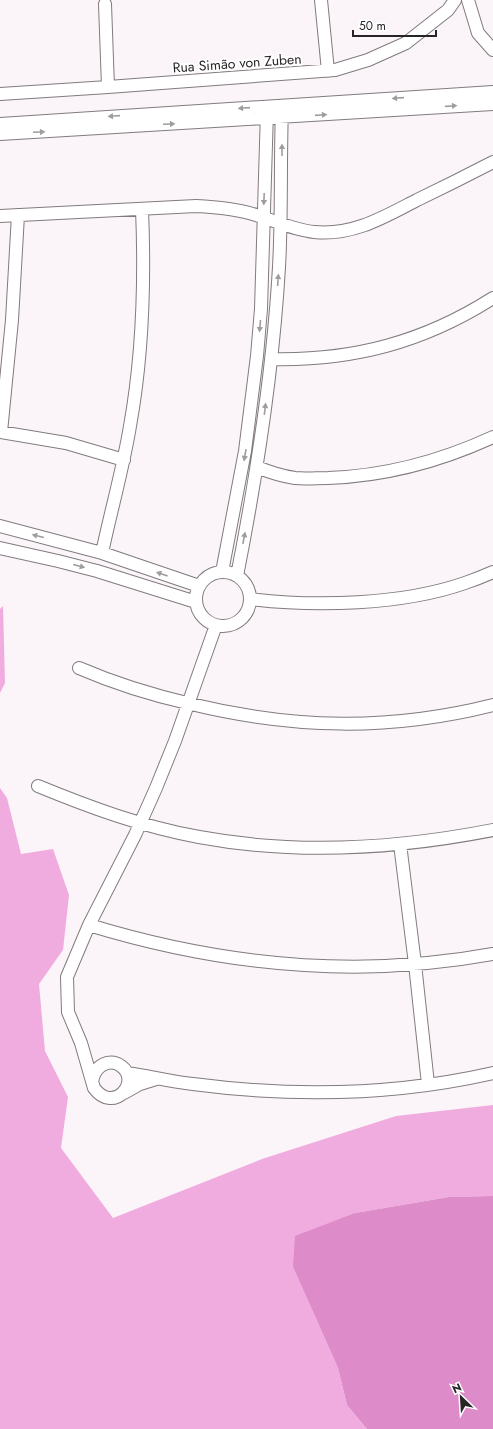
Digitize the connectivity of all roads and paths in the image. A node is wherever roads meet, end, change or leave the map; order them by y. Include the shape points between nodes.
1 (321, 0) edge
2 (454, 0) edge
3 (468, 0) edge
4 (105, 4) dead end
5 (493, 50) edge
6 (328, 71) junction
7 (108, 88) junction
8 (493, 92) edge
9 (0, 94) edge
10 (493, 104) edge
11 (267, 112) junction
12 (282, 112) junction
13 (0, 124) edge
14 (0, 134) edge
15 (493, 162) edge
16 (142, 208) junction
17 (18, 215) junction
18 (0, 216) edge
19 (263, 217) junction
20 (281, 223) junction
21 (493, 298) edge
22 (271, 359) junction
23 (0, 432) edge
24 (493, 437) edge
25 (124, 460) junction
26 (257, 467) junction
27 (0, 526) edge
28 (0, 548) edge
29 (102, 553) junction
30 (222, 572) junction
31 (493, 572) edge
32 (237, 576) junction
33 (199, 586) junction
34 (250, 599) junction
35 (196, 602) junction
36 (216, 625) junction
37 (79, 668) dead end
38 (188, 704) junction
39 (493, 705) edge
40 (38, 786) dead end
41 (140, 823) junction
42 (493, 830) edge
43 (400, 844) junction
44 (89, 925) junction
45 (493, 954) edge
46 (415, 964) junction
47 (81, 1043) junction
48 (103, 1064) junction
49 (127, 1073) junction
50 (493, 1073) edge
51 (156, 1079) junction
52 (92, 1081) junction
53 (428, 1084) junction
54 (124, 1093) junction

1 - 6 street
2 - 6 street, Rua Simão von Zuben via 448,10 406,42 368,60
3 - 5 street via 478,33
4 - 7 street
6 - 7 street, Rua Simão von Zuben
7 - 9 street, Rua Simão von Zuben
8 -> 12 street
12 -> 10 street
11 - 12 street
11 -> 13 street
14 -> 11 street
11 -> 19 street
20 -> 12 street
15 - 20 street via 360,228 336,233 319,233
16 - 17 street
16 - 19 street via 226,208
16 - 25 street via 142,331 136,389
17 - 18 street
17 - 23 street via 12,320
19 - 20 street
19 -> 30 street via 261,309 252,400 245,452
22 -> 20 street
21 - 22 street via 446,325 382,348 312,359
26 -> 22 street
23 - 25 street via 66,443
24 - 26 street via 431,461 362,476 295,478
25 - 29 street
32 -> 26 street
29 -> 27 street
28 -> 35 street via 58,560
33 -> 29 street
30 - 32 street
30 - 33 street via 210,575
31 - 34 street via 464,583 393,598 320,604 277,603
32 - 34 street via 246,584
33 - 35 street
34 - 36 street via 245,614 239,620 228,625
35 - 36 street via 203,616
36 - 38 street
37 - 38 street via 138,691
38 - 39 street via 263,719 340,724 401,722
38 - 41 street
40 - 41 street
41 - 43 street via 198,837 256,844 314,848
41 - 44 street
42 - 43 street
43 - 46 street
44 - 46 street via 160,945 232,958 305,966
44 - 47 street via 67,977 68,1012
45 - 46 street
46 - 53 street
47 - 48 street
47 - 52 street
48 - 49 street via 117,1064
48 - 52 street via 97,1068
49 - 51 street
49 - 54 street via 128,1087
50 - 53 street
51 - 53 street via 230,1088 306,1092
51 - 54 street
52 - 54 street via 98,1094 104,1098 111,1099

